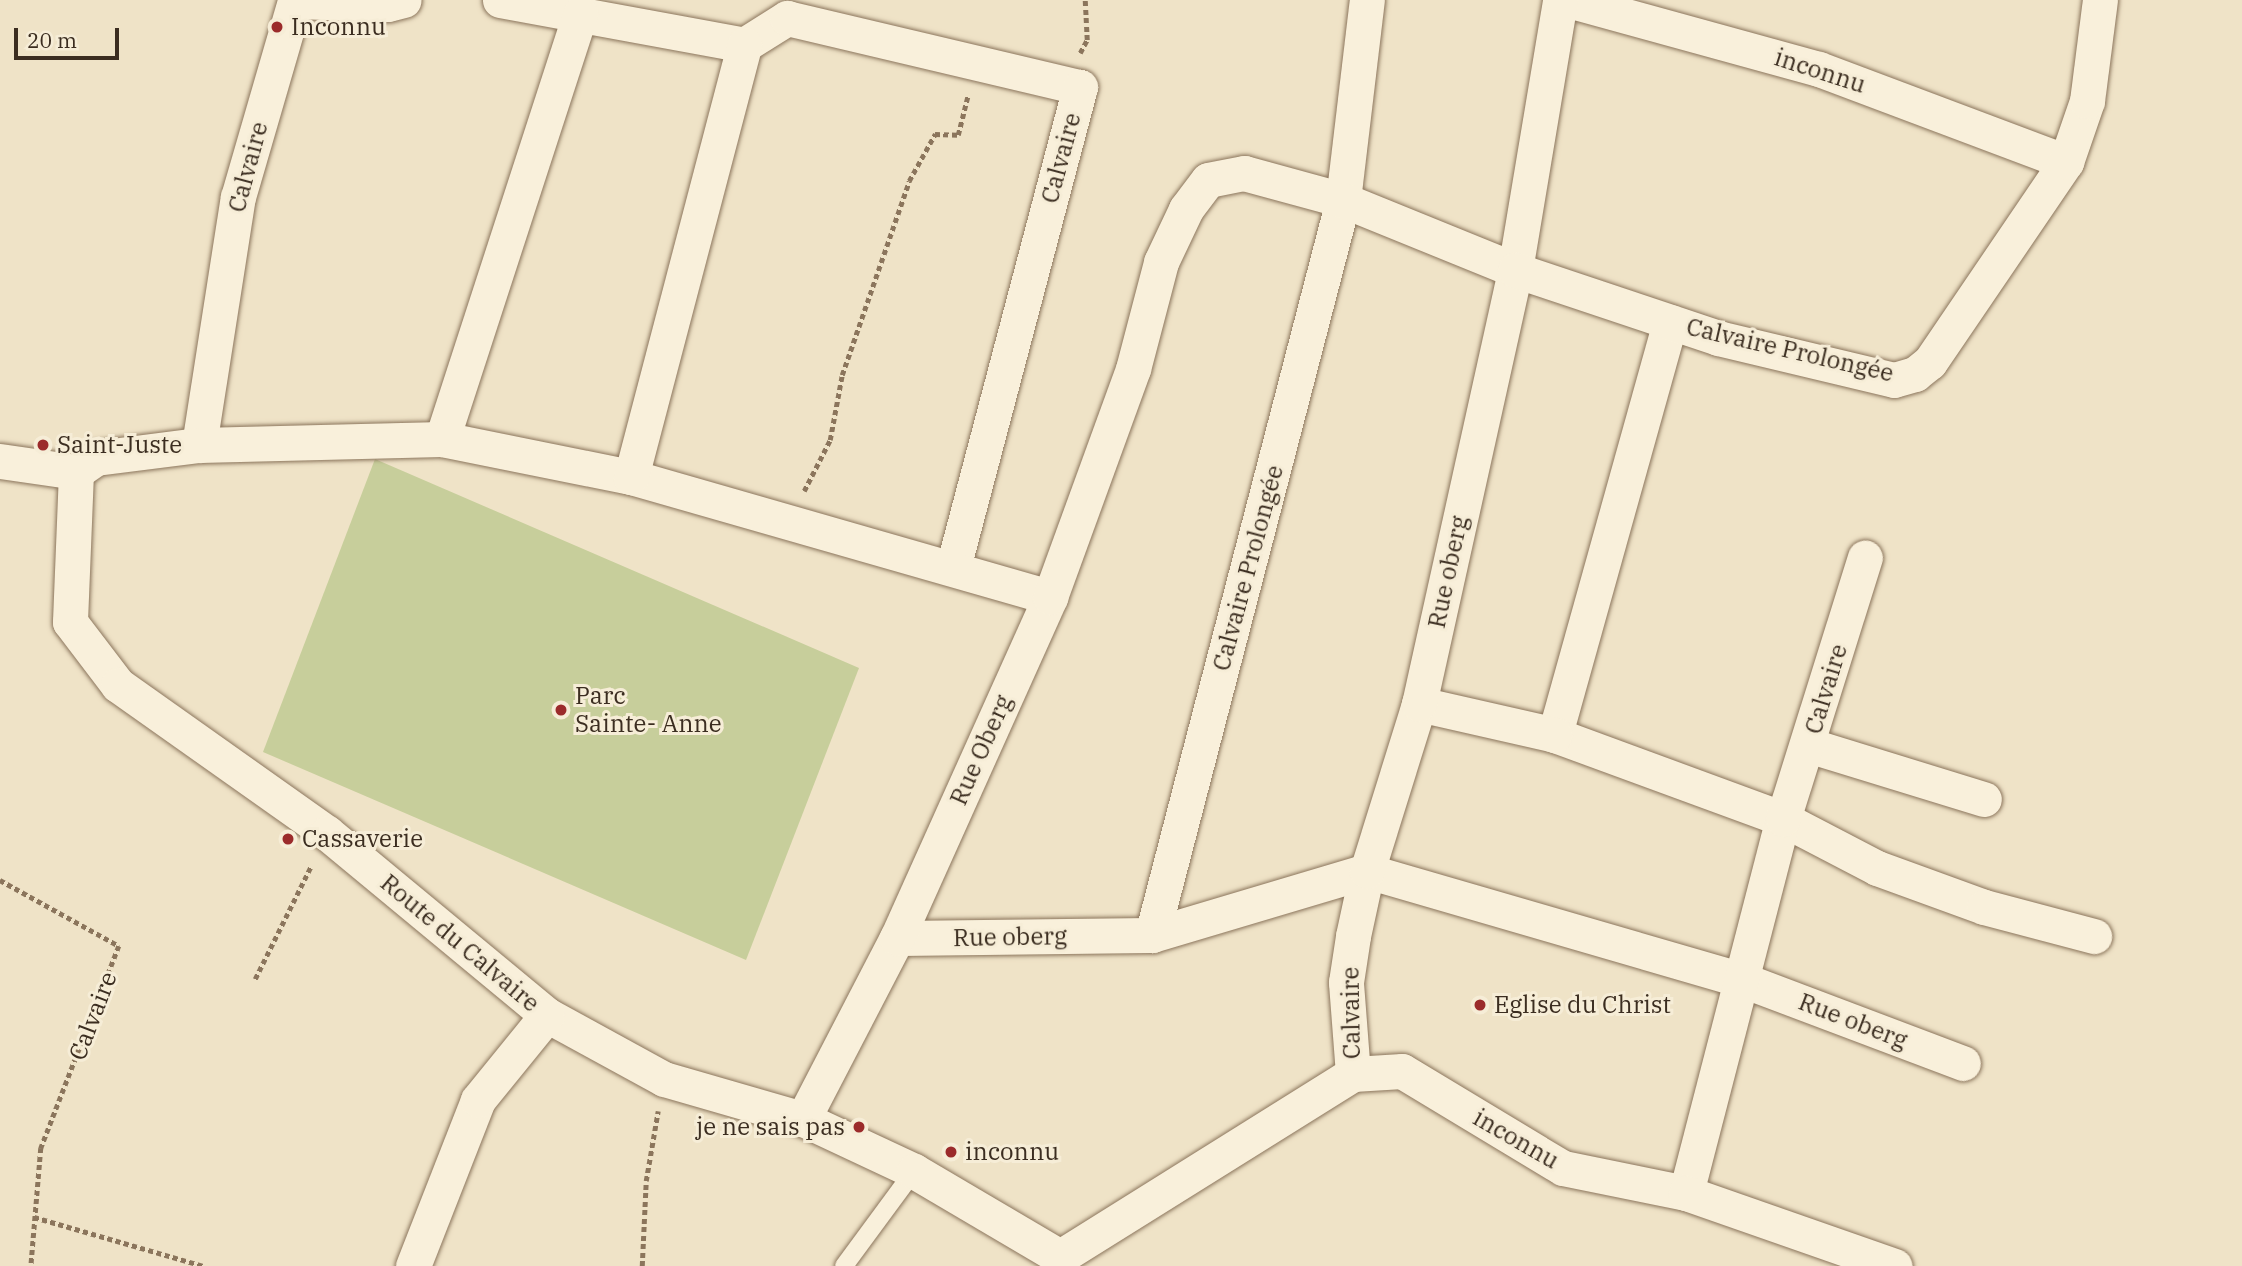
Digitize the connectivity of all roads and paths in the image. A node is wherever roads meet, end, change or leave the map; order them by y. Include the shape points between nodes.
1 (404, 0) edge
2 (500, 0) edge
3 (1085, 0) edge
4 (1367, 0) edge
5 (1560, 0) edge
6 (1568, 0) edge
7 (2100, 0) edge
8 (580, 14) junction
9 (744, 45) junction
10 (986, 65) junction
11 (1060, 82) junction
12 (2066, 162) junction
13 (1343, 200) junction
14 (1515, 270) junction
15 (1670, 321) junction
16 (1133, 369) joint
17 (442, 439) junction
18 (200, 445) junction
19 (0, 461) edge
20 (76, 472) junction
21 (631, 477) junction
22 (790, 519) junction
23 (1865, 558) dead end
24 (953, 569) junction
25 (1050, 597) junction
26 (1419, 704) junction
27 (1555, 735) junction
28 (1808, 745) junction
29 (1984, 799) dead end
30 (1783, 819) junction
31 (327, 833) junction
32 (1367, 871) junction
33 (0, 880) edge
34 (1152, 935) junction
35 (2094, 936) dead end
36 (897, 938) junction
37 (255, 979) dead end
38 (1743, 980) junction
39 (547, 1015) junction
40 (1963, 1063) dead end
41 (1353, 1074) junction
42 (664, 1079) junction
43 (803, 1119) junction
44 (914, 1171) junction
45 (1686, 1194) junction
46 (34, 1217) junction
47 (1059, 1261) edge
48 (31, 1266) edge
49 (204, 1266) edge
50 (414, 1266) edge
51 (642, 1266) edge
52 (844, 1266) edge
53 (1895, 1266) edge

1 - 18 street, Calvaire via 388,4 295,1 237,197
2 - 8 street
3 - 11 path via 1087,40
4 - 13 street
5 - 14 street
6 - 12 street, inconnu via 1819,69
7 - 12 street, Calvaire Prolongée via 2087,100
8 - 9 street
8 - 17 street
9 - 10 street, Calvaire via 788,18
9 - 21 street
10 - 11 street, Calvaire
10 - 22 path via 970,88 958,135 935,134 909,181 842,375 830,440
11 - 24 street, Calvaire via 1080,87
12 - 15 street, Calvaire Prolongée via 1930,362 1915,374 1894,380 1718,338
13 - 14 street, Calvaire Prolongée
13 - 16 street, Calvaire Prolongée via 1244,173 1208,180 1186,209 1161,262
13 - 34 street, Calvaire Prolongée
14 - 15 street, Calvaire Prolongée
14 - 26 street, Rue oberg
15 - 27 street
16 - 25 street, Rue Oberg
17 - 18 street
17 - 21 street
18 - 20 street via 96,458
19 - 20 street
20 - 31 street, Route du Calvaire via 70,622 118,685
21 - 22 street
22 - 24 street
23 - 28 street, Calvaire
24 - 25 street
25 - 36 street, Rue Oberg
26 - 27 street
26 - 32 street, Rue oberg
27 - 30 street
28 - 29 street
28 - 30 street, Calvaire
30 - 35 street via 1877,868 1984,907
30 - 38 street, Calvaire
31 - 37 path
31 - 39 street, Route du Calvaire
32 - 34 street, Rue oberg
32 - 38 street, Rue oberg
32 - 41 street, Calvaire via 1346,982
33 - 46 path, Calvaire via 119,946 41,1147
34 - 36 street, Rue oberg
36 - 43 street, Rue Oberg
38 - 40 street, Rue oberg
38 - 45 street
39 - 42 street, Route du Calvaire
39 - 50 street via 478,1100
41 - 45 street, inconnu via 1402,1071 1563,1168
41 - 47 street, inconnu
42 - 43 street, Route du Calvaire
42 - 51 path via 646,1181
43 - 44 street, Route du Calvaire
44 - 47 street, Route du Calvaire
44 - 52 lane
45 - 53 street, inconnu
46 - 48 path, Calvaire
46 - 49 path

